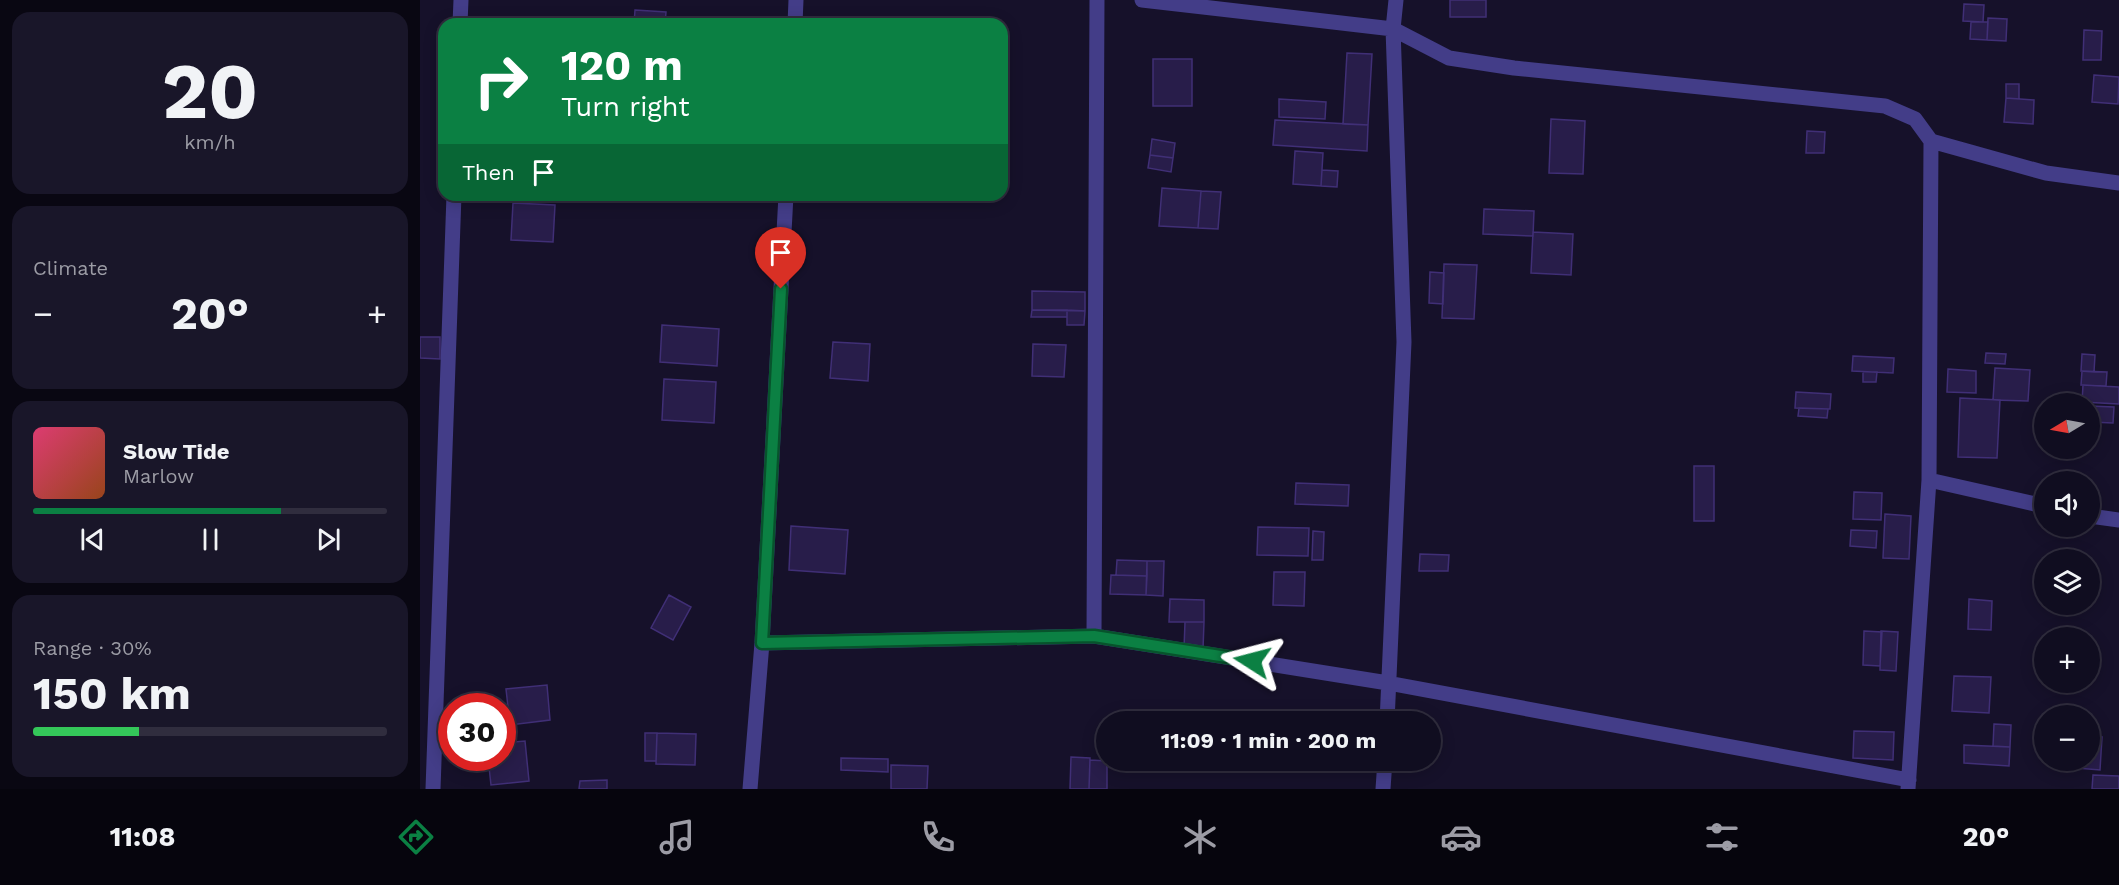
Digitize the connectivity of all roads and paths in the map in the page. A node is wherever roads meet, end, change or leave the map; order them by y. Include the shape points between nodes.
1 (461, 0) edge
2 (796, 0) edge
3 (1097, 0) edge
4 (1142, 0) edge
5 (1396, 0) edge
6 (460, 18) edge
7 (795, 18) edge
8 (1393, 29) junction
9 (1931, 141) junction
10 (2119, 183) edge
11 (454, 201) edge
12 (786, 201) edge
13 (1929, 480) junction
14 (2034, 504) edge
15 (2100, 517) edge
16 (2119, 520) edge
17 (1094, 636) junction
18 (762, 643) junction
19 (1388, 683) junction
20 (1387, 711) edge
21 (1384, 771) edge
22 (1909, 785) edge
23 (433, 789) edge
24 (750, 789) edge
25 (1383, 789) edge

1 - 6 street
2 - 7 street
3 - 17 street
4 - 8 street
5 - 8 street
8 - 9 street via 1449,58 1885,106 1915,119
8 - 19 street via 1404,342
9 - 10 street via 2046,172
9 - 13 street
11 - 23 street
12 - 18 street
13 - 14 street
13 - 22 street
15 - 16 street
17 - 18 street
17 - 19 street
18 - 24 street
19 - 20 street
19 - 22 street
21 - 25 street

